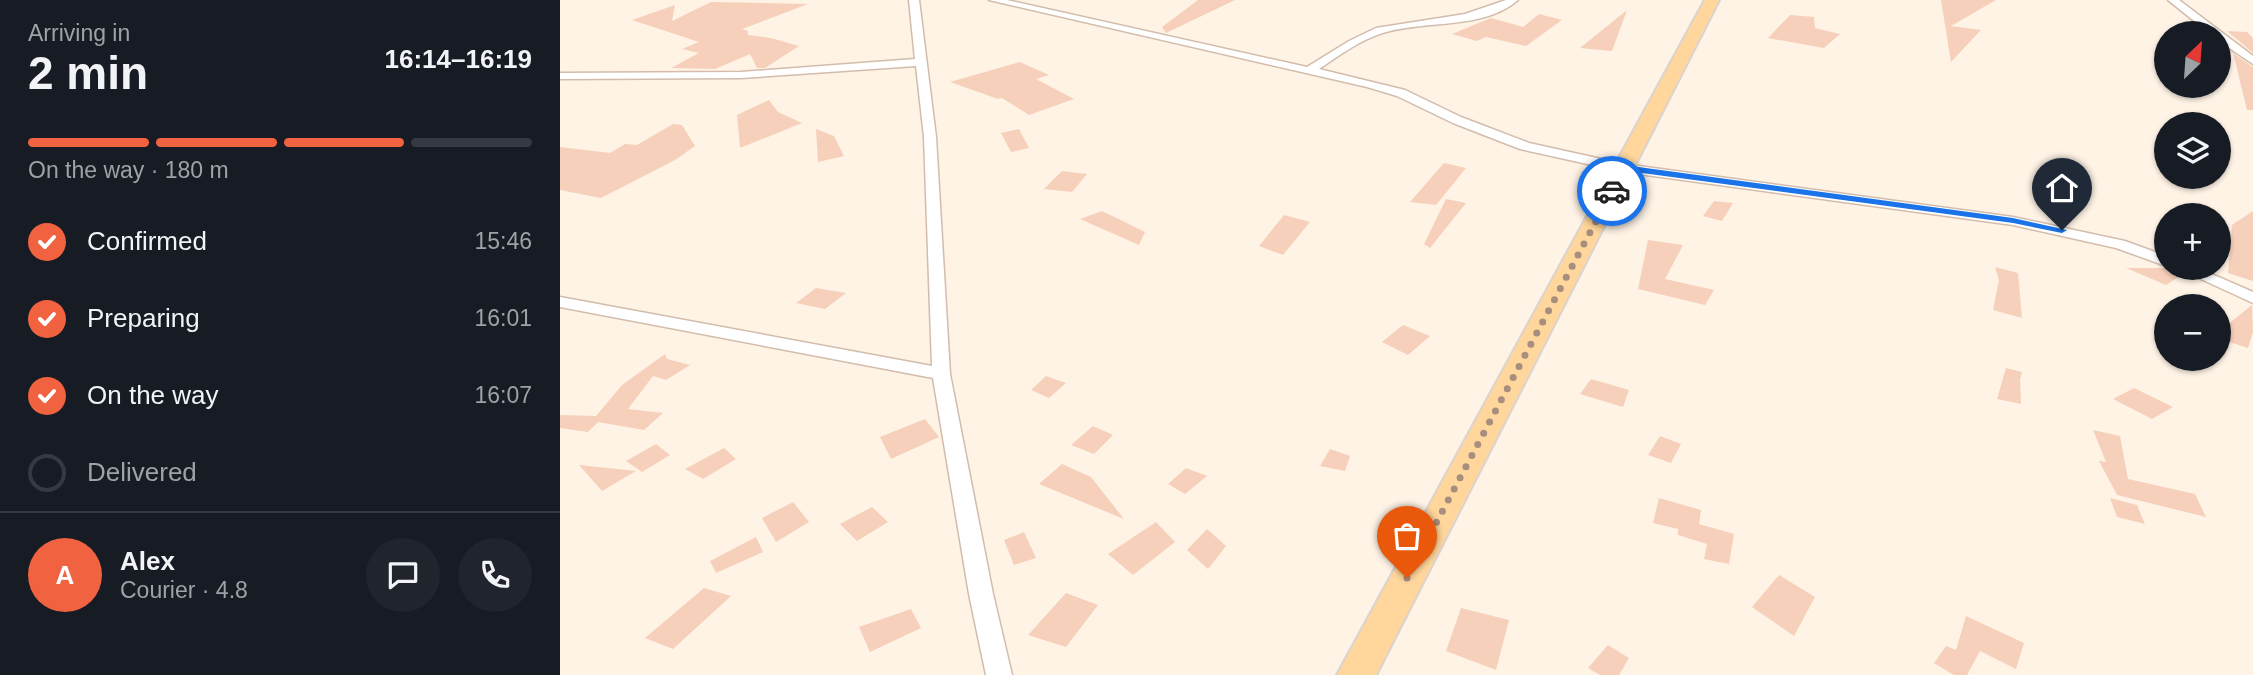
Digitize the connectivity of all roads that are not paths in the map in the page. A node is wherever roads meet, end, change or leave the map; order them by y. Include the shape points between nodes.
1 (914, 0) edge
2 (995, 0) edge
3 (1513, 0) edge
4 (1712, 0) edge
5 (2173, 0) edge
6 (2199, 21) edge
7 (2231, 45) edge
8 (2253, 61) edge
9 (921, 62) junction
10 (1308, 71) junction
11 (560, 76) edge
12 (1624, 168) junction
13 (2154, 257) edge
14 (2212, 280) edge
15 (2253, 298) edge
16 (560, 302) edge
17 (941, 374) junction
18 (999, 675) edge
19 (1356, 675) edge

1 - 9 street
2 - 10 street
3 - 10 street via 1459,19 1379,30
4 - 12 main road
5 - 6 street
7 - 8 street
9 - 11 street via 839,72 744,76
9 - 17 street via 930,137
10 - 12 street via 1401,93 1525,146
12 - 13 street via 2013,220 2120,244
12 - 19 main road
14 - 15 street
16 - 17 street
17 - 18 street

